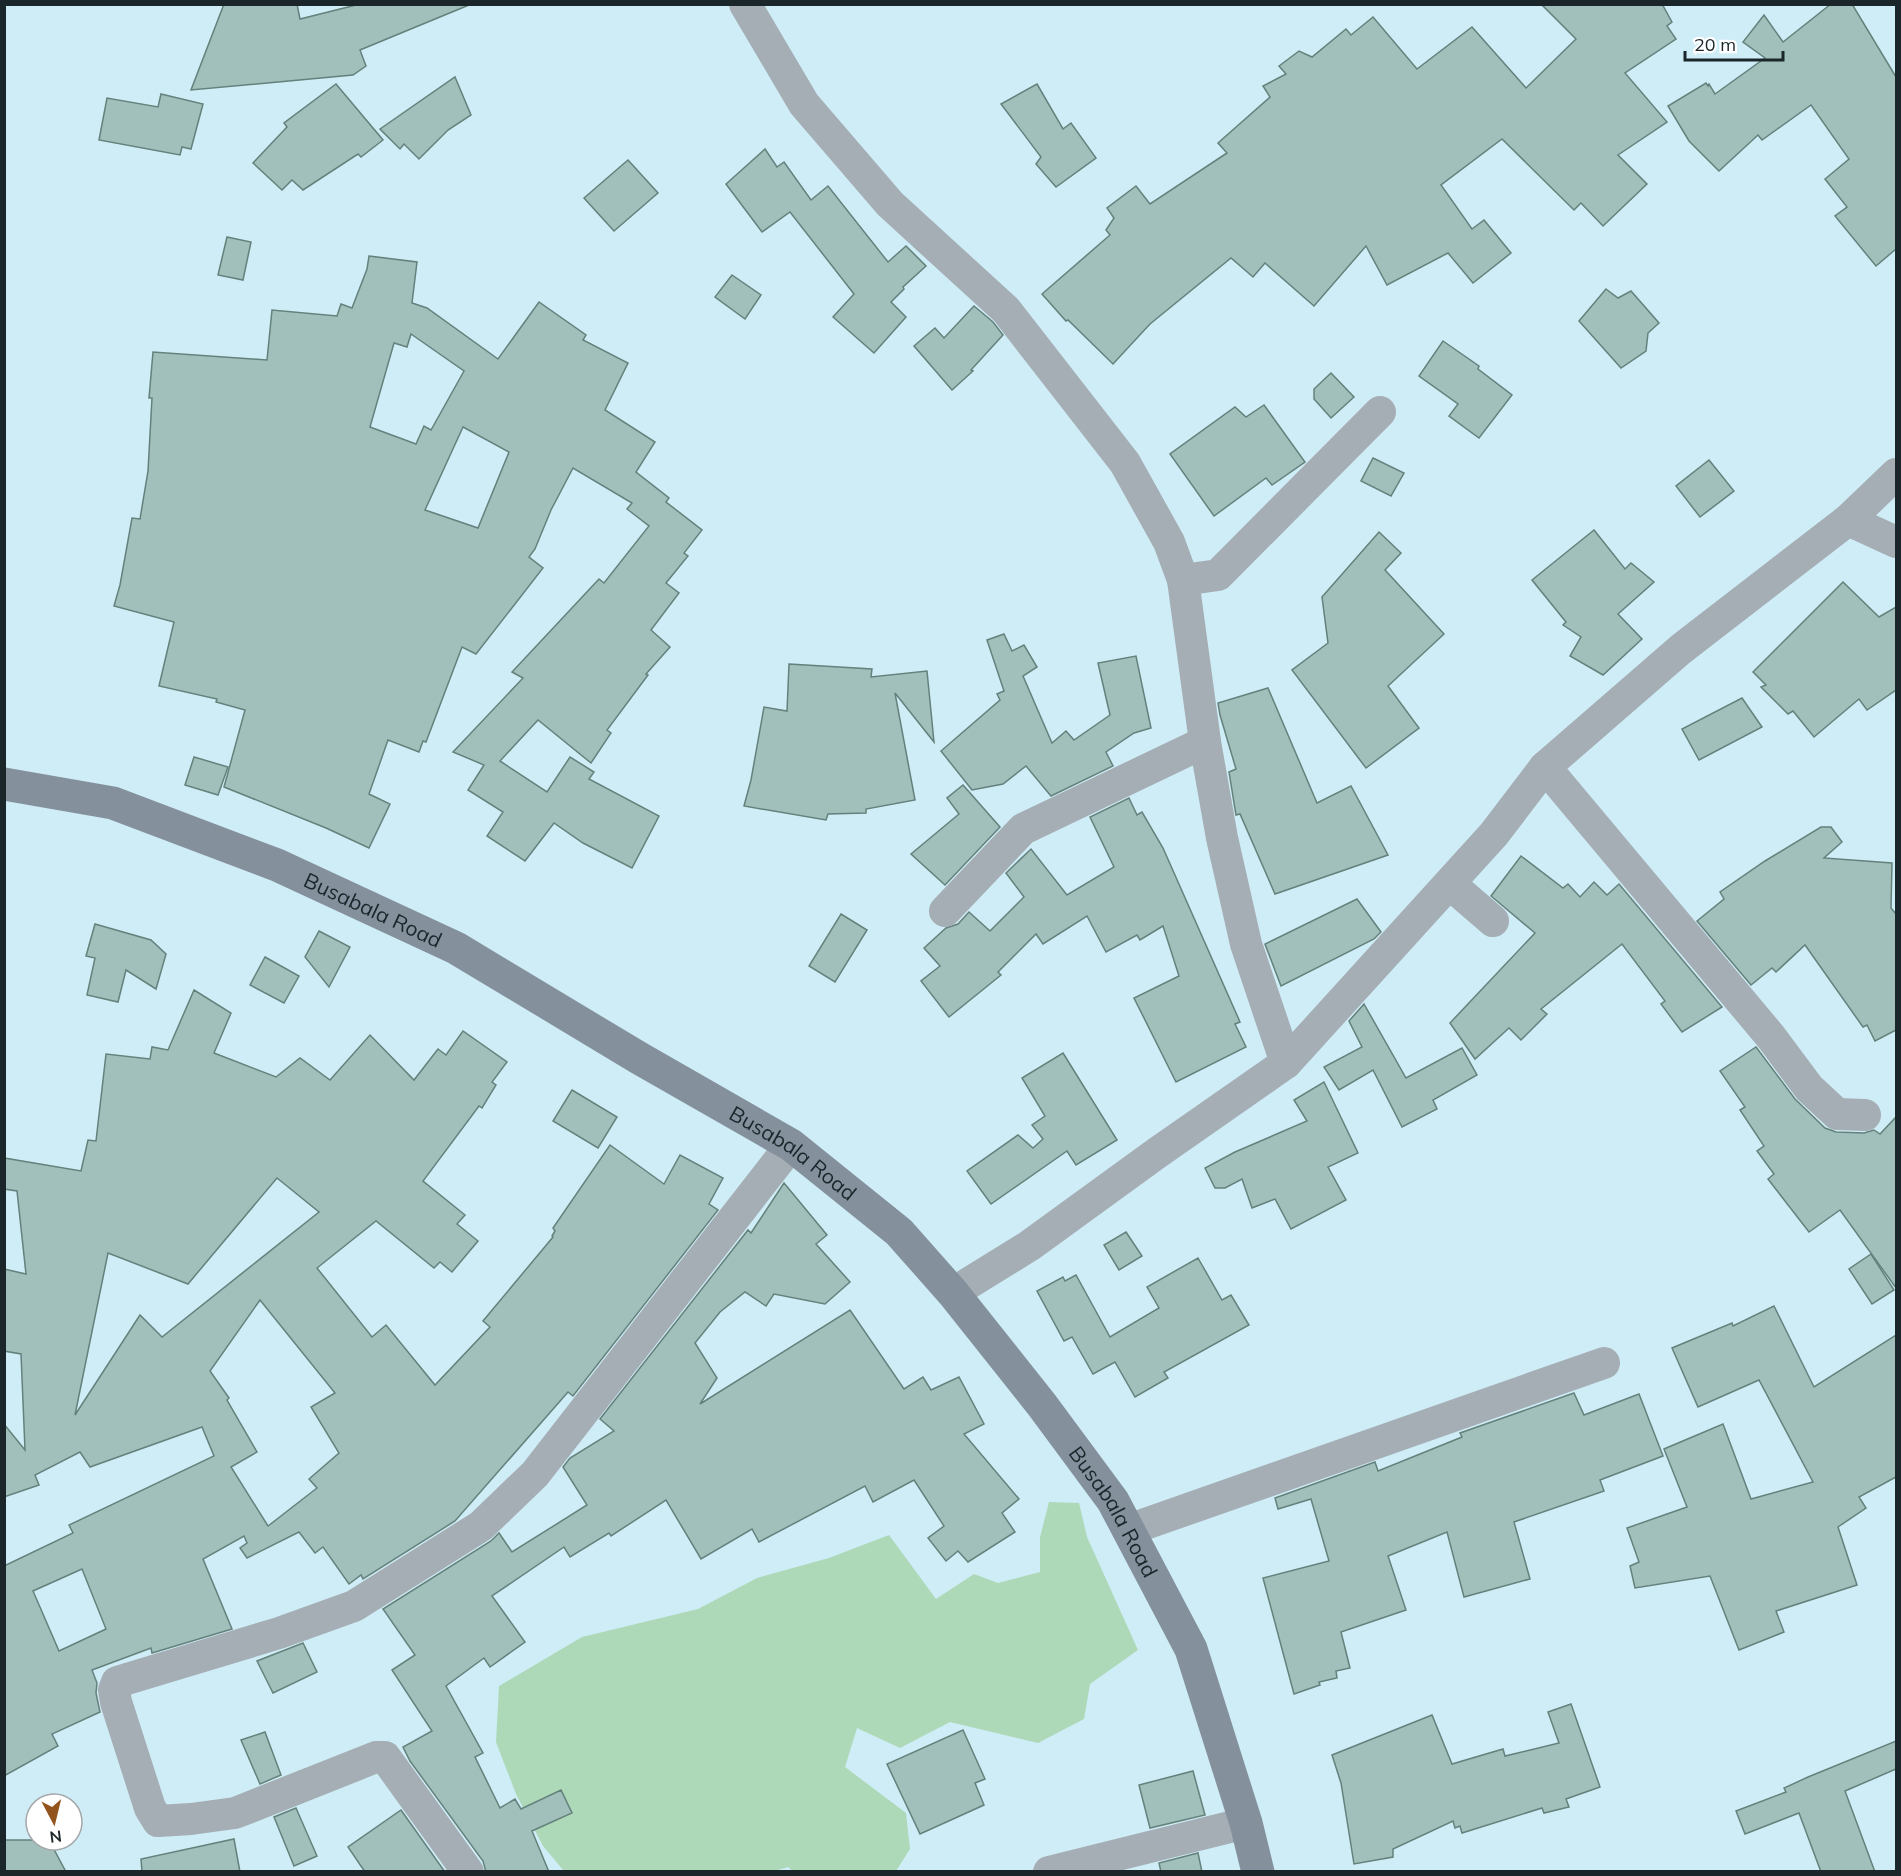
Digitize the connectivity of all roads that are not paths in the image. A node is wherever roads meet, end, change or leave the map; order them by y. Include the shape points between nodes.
1 (746, 4) edge
2 (1380, 412) dead end
3 (1896, 474) edge
4 (1848, 520) junction
5 (1896, 542) edge
6 (1183, 580) junction
7 (1205, 742) junction
8 (1545, 766) junction
9 (4, 784) edge
10 (1450, 884) junction
11 (945, 911) dead end
12 (1493, 921) dead end
13 (1286, 1063) junction
14 (1865, 1115) dead end
15 (791, 1145) junction
16 (953, 1293) junction
17 (1604, 1363) dead end
18 (1128, 1530) junction
19 (1246, 1823) junction
20 (468, 1872) edge
21 (1049, 1872) edge
22 (1258, 1872) edge

1 - 6 street via 804,104 890,204 1006,310 1125,463 1169,542
2 - 6 street via 1218,575
3 - 4 street
4 - 5 street
4 - 8 street via 1681,649
6 - 7 street
7 - 11 street via 1023,829
7 - 13 street via 1246,944
8 - 10 street
8 - 14 street via 1772,1037 1809,1088 1837,1114
9 - 15 street, Busabala Road via 113,803 287,870 456,948
10 - 12 street
10 - 13 street
13 - 16 street via 1029,1246
15 - 16 street, Busabala Road via 899,1232
15 - 20 street via 535,1474 481,1526 354,1606 117,1682 115,1686 116,1702 150,1808 158,1821 235,1813 376,1757 385,1757
16 - 18 street, Busabala Road via 1113,1501
17 - 18 street
18 - 19 street, Busabala Road via 1191,1648
19 - 21 street
19 - 22 street, Busabala Road

